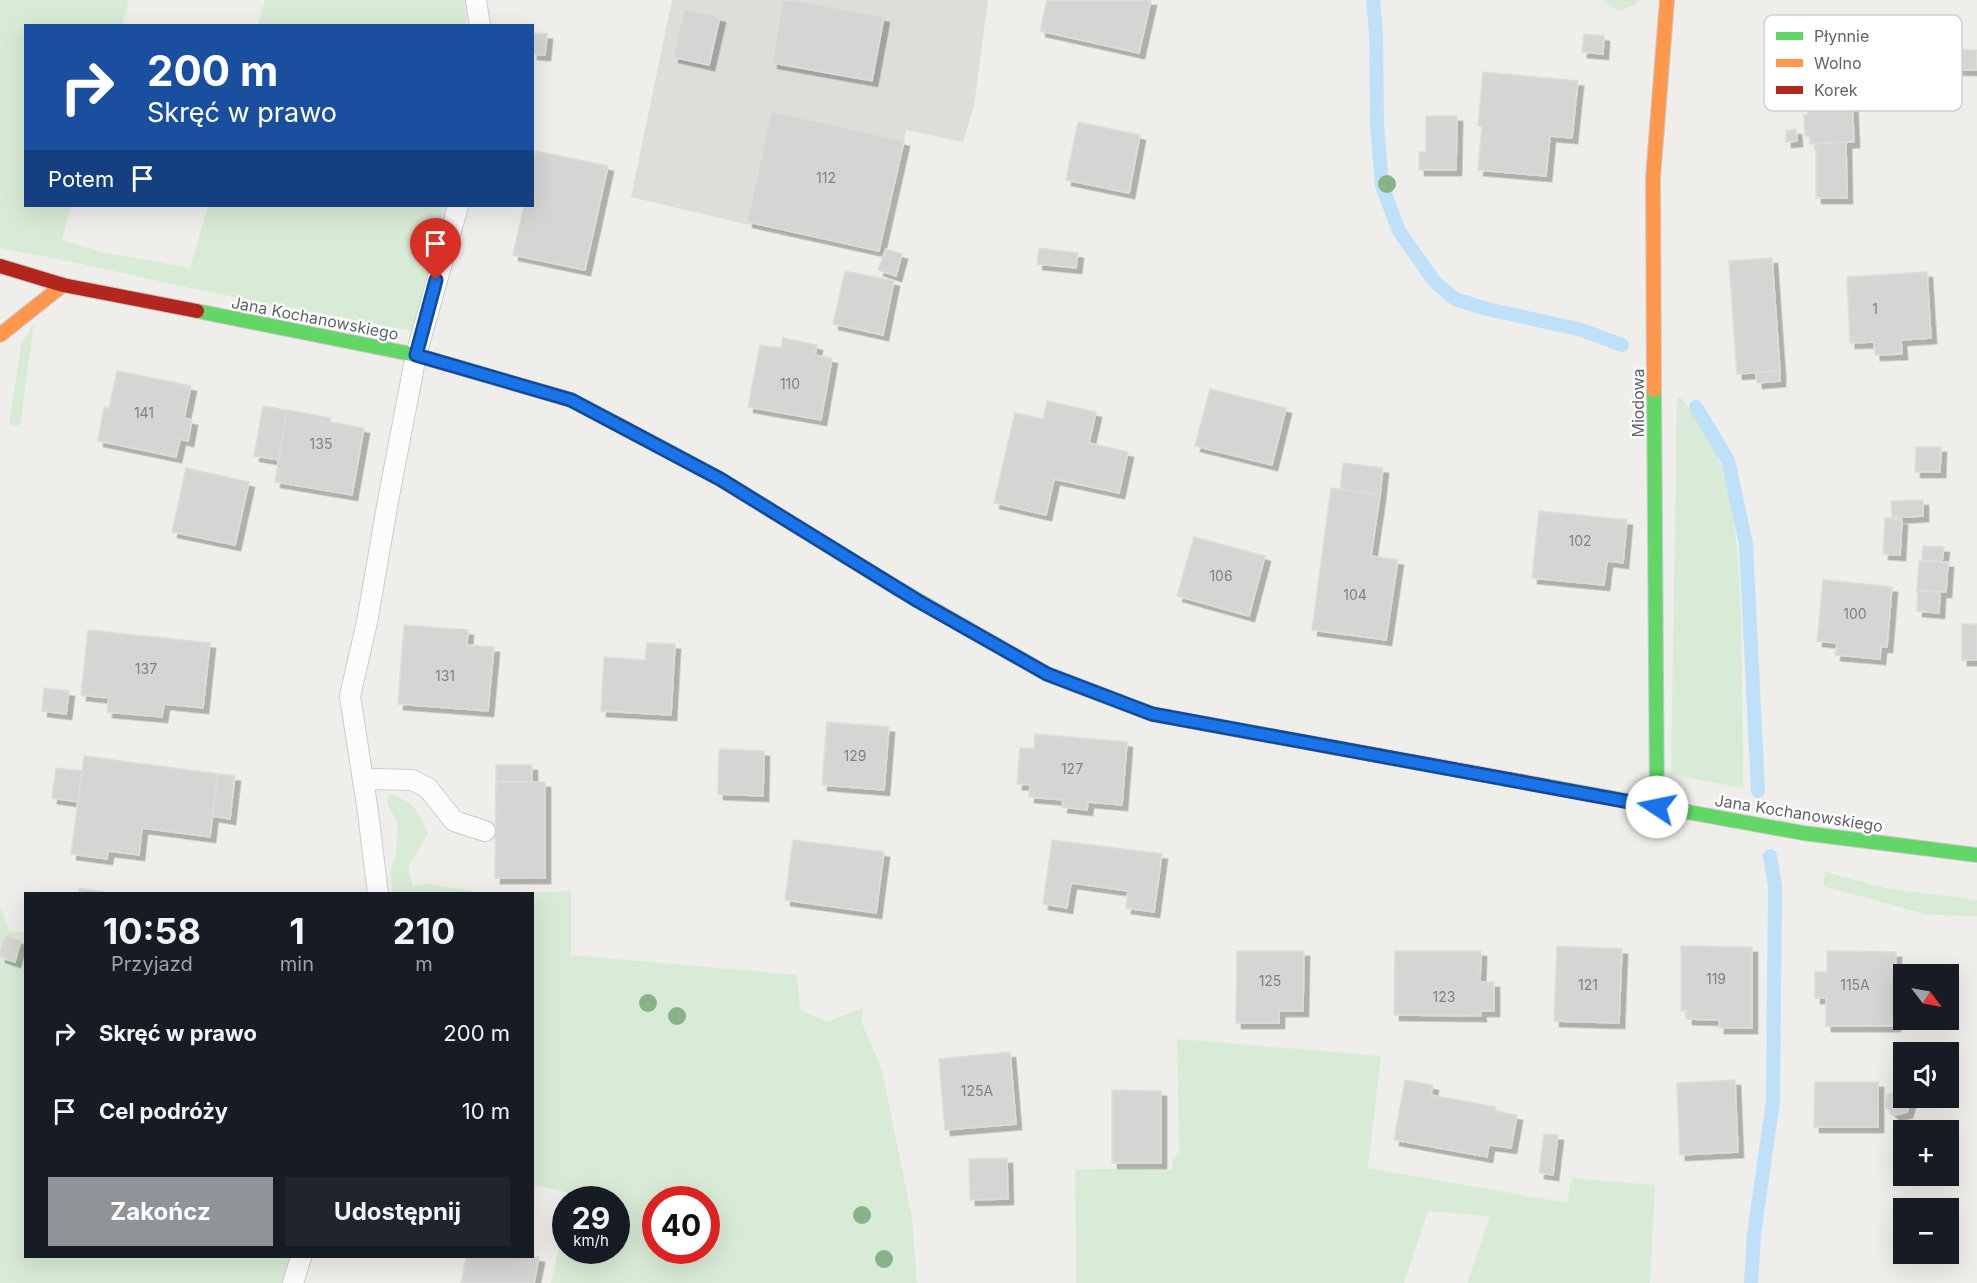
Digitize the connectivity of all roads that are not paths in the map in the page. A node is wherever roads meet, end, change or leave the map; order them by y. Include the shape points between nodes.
1 (476, 0) edge
2 (1667, 0) edge
3 (480, 24) edge
4 (458, 207) edge
5 (0, 266) edge
6 (63, 285) junction
7 (0, 335) edge
8 (416, 355) junction
9 (363, 781) junction
10 (1657, 807) junction
11 (485, 831) dead end
12 (1977, 855) edge
13 (378, 892) edge
14 (300, 1258) edge
15 (293, 1283) edge

1 - 3 lane
2 - 10 street, Miodowa via 1653,178
4 - 8 lane
5 - 6 street, Jana Kochanowskiego
6 - 7 street
6 - 8 street, Jana Kochanowskiego
8 - 9 lane via 350,696
8 - 10 street, Jana Kochanowskiego via 571,400 720,479 918,601 1047,674 1152,714
9 - 11 lane via 412,780 428,788 454,821
9 - 13 lane
10 - 12 street, Jana Kochanowskiego via 1803,833
14 - 15 lane

